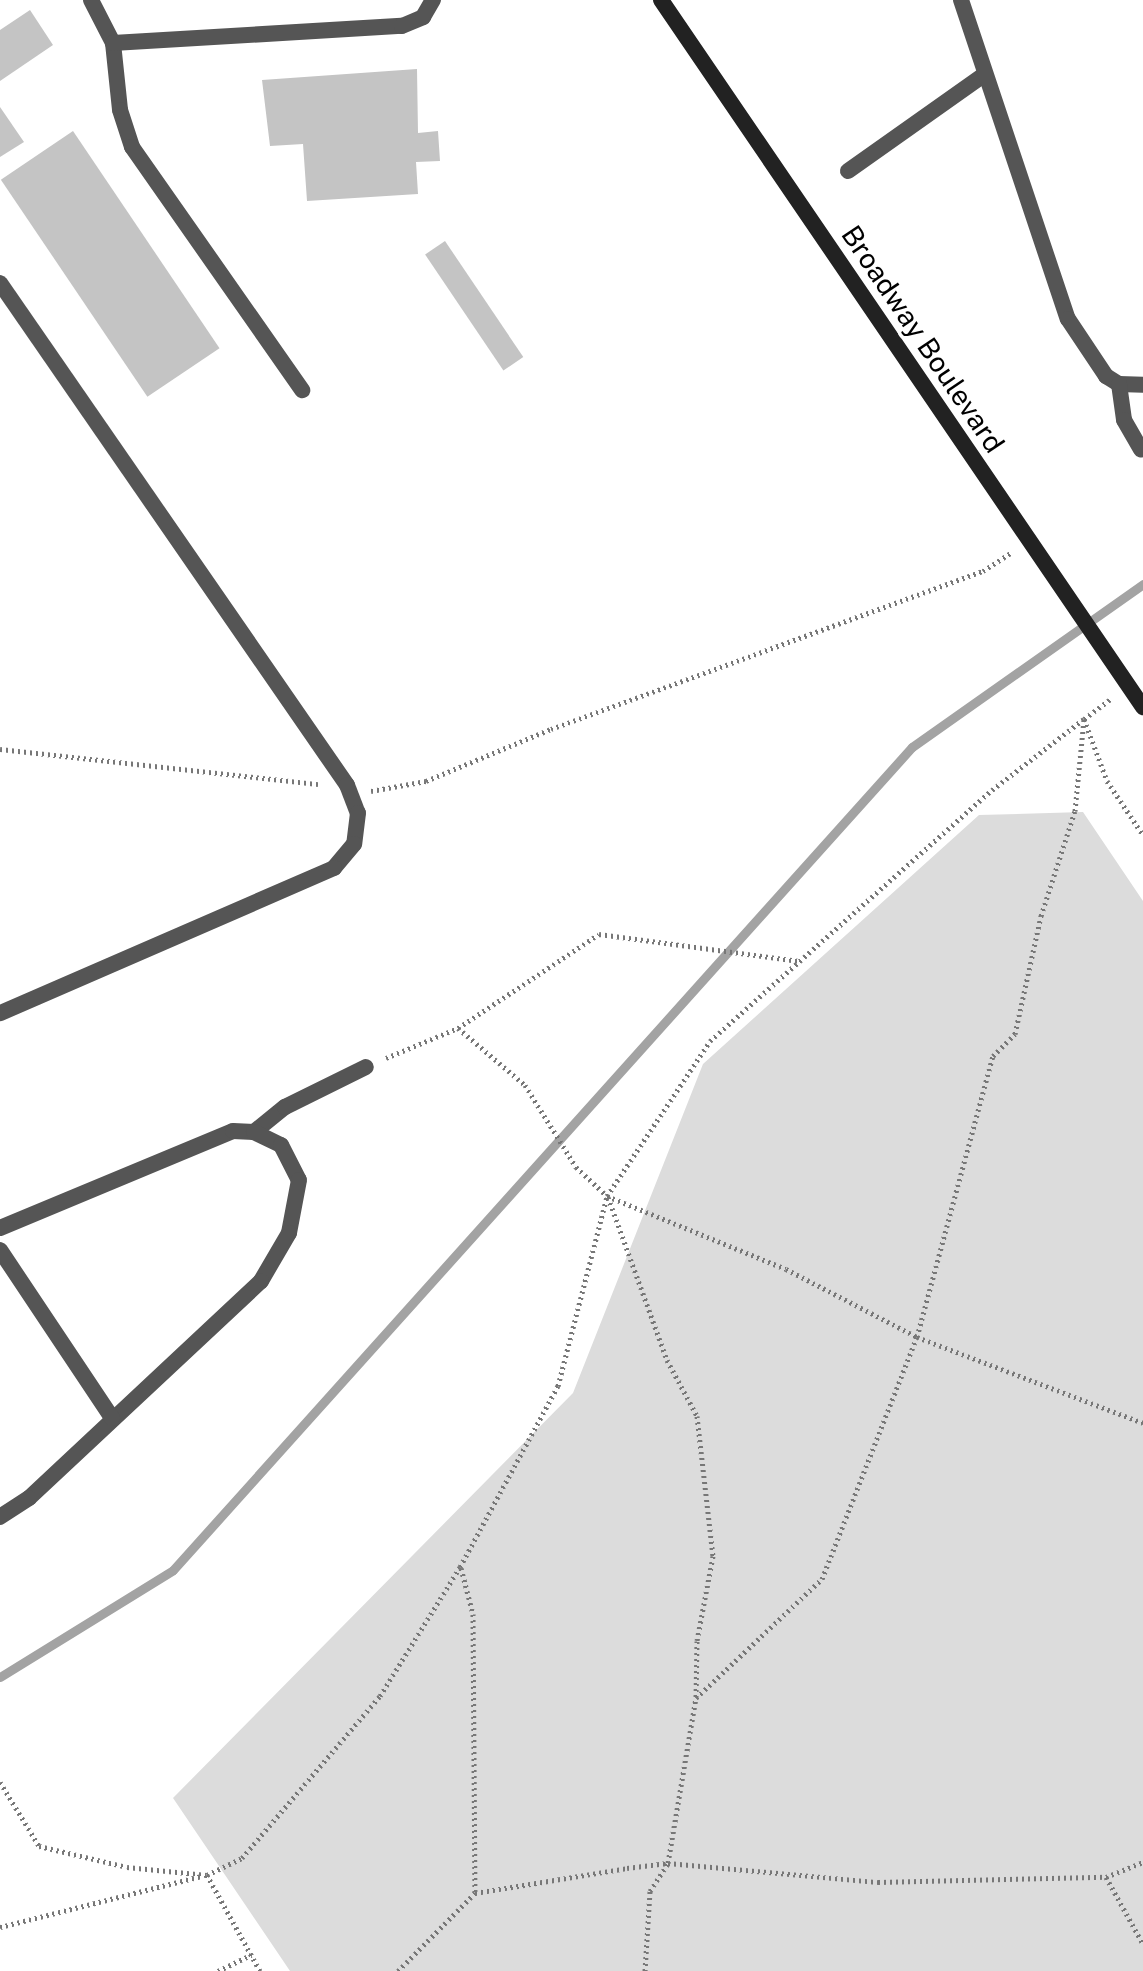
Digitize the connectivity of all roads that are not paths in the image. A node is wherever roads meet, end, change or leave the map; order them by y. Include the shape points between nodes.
1 (91, 0) edge
2 (433, 0) edge
3 (661, 0) edge
4 (961, 0) edge
5 (113, 43) junction
6 (985, 74) junction
7 (848, 171) dead end
8 (0, 283) edge
9 (1119, 384) junction
10 (1143, 385) edge
11 (302, 390) dead end
12 (1141, 449) edge
13 (1143, 707) edge
14 (0, 1013) edge
15 (366, 1067) road end
16 (254, 1132) junction
17 (0, 1228) edge
18 (0, 1250) edge
19 (112, 1418) junction
20 (0, 1517) edge

1 - 5 street
2 - 5 street via 423,17 402,26
3 - 13 main road, Broadway Boulevard
4 - 6 street
5 - 11 street via 120,110 132,147
6 - 7 street
6 - 9 street via 1063,308 1101,370
8 - 14 street via 348,788 358,829 346,857 334,868
9 - 10 street
9 - 12 street via 1124,420
15 - 16 street via 285,1107
16 - 17 street via 233,1131
16 - 19 street via 281,1145 299,1180 296,1213 277,1258 261,1281
18 - 19 street
19 - 20 street via 29,1498

